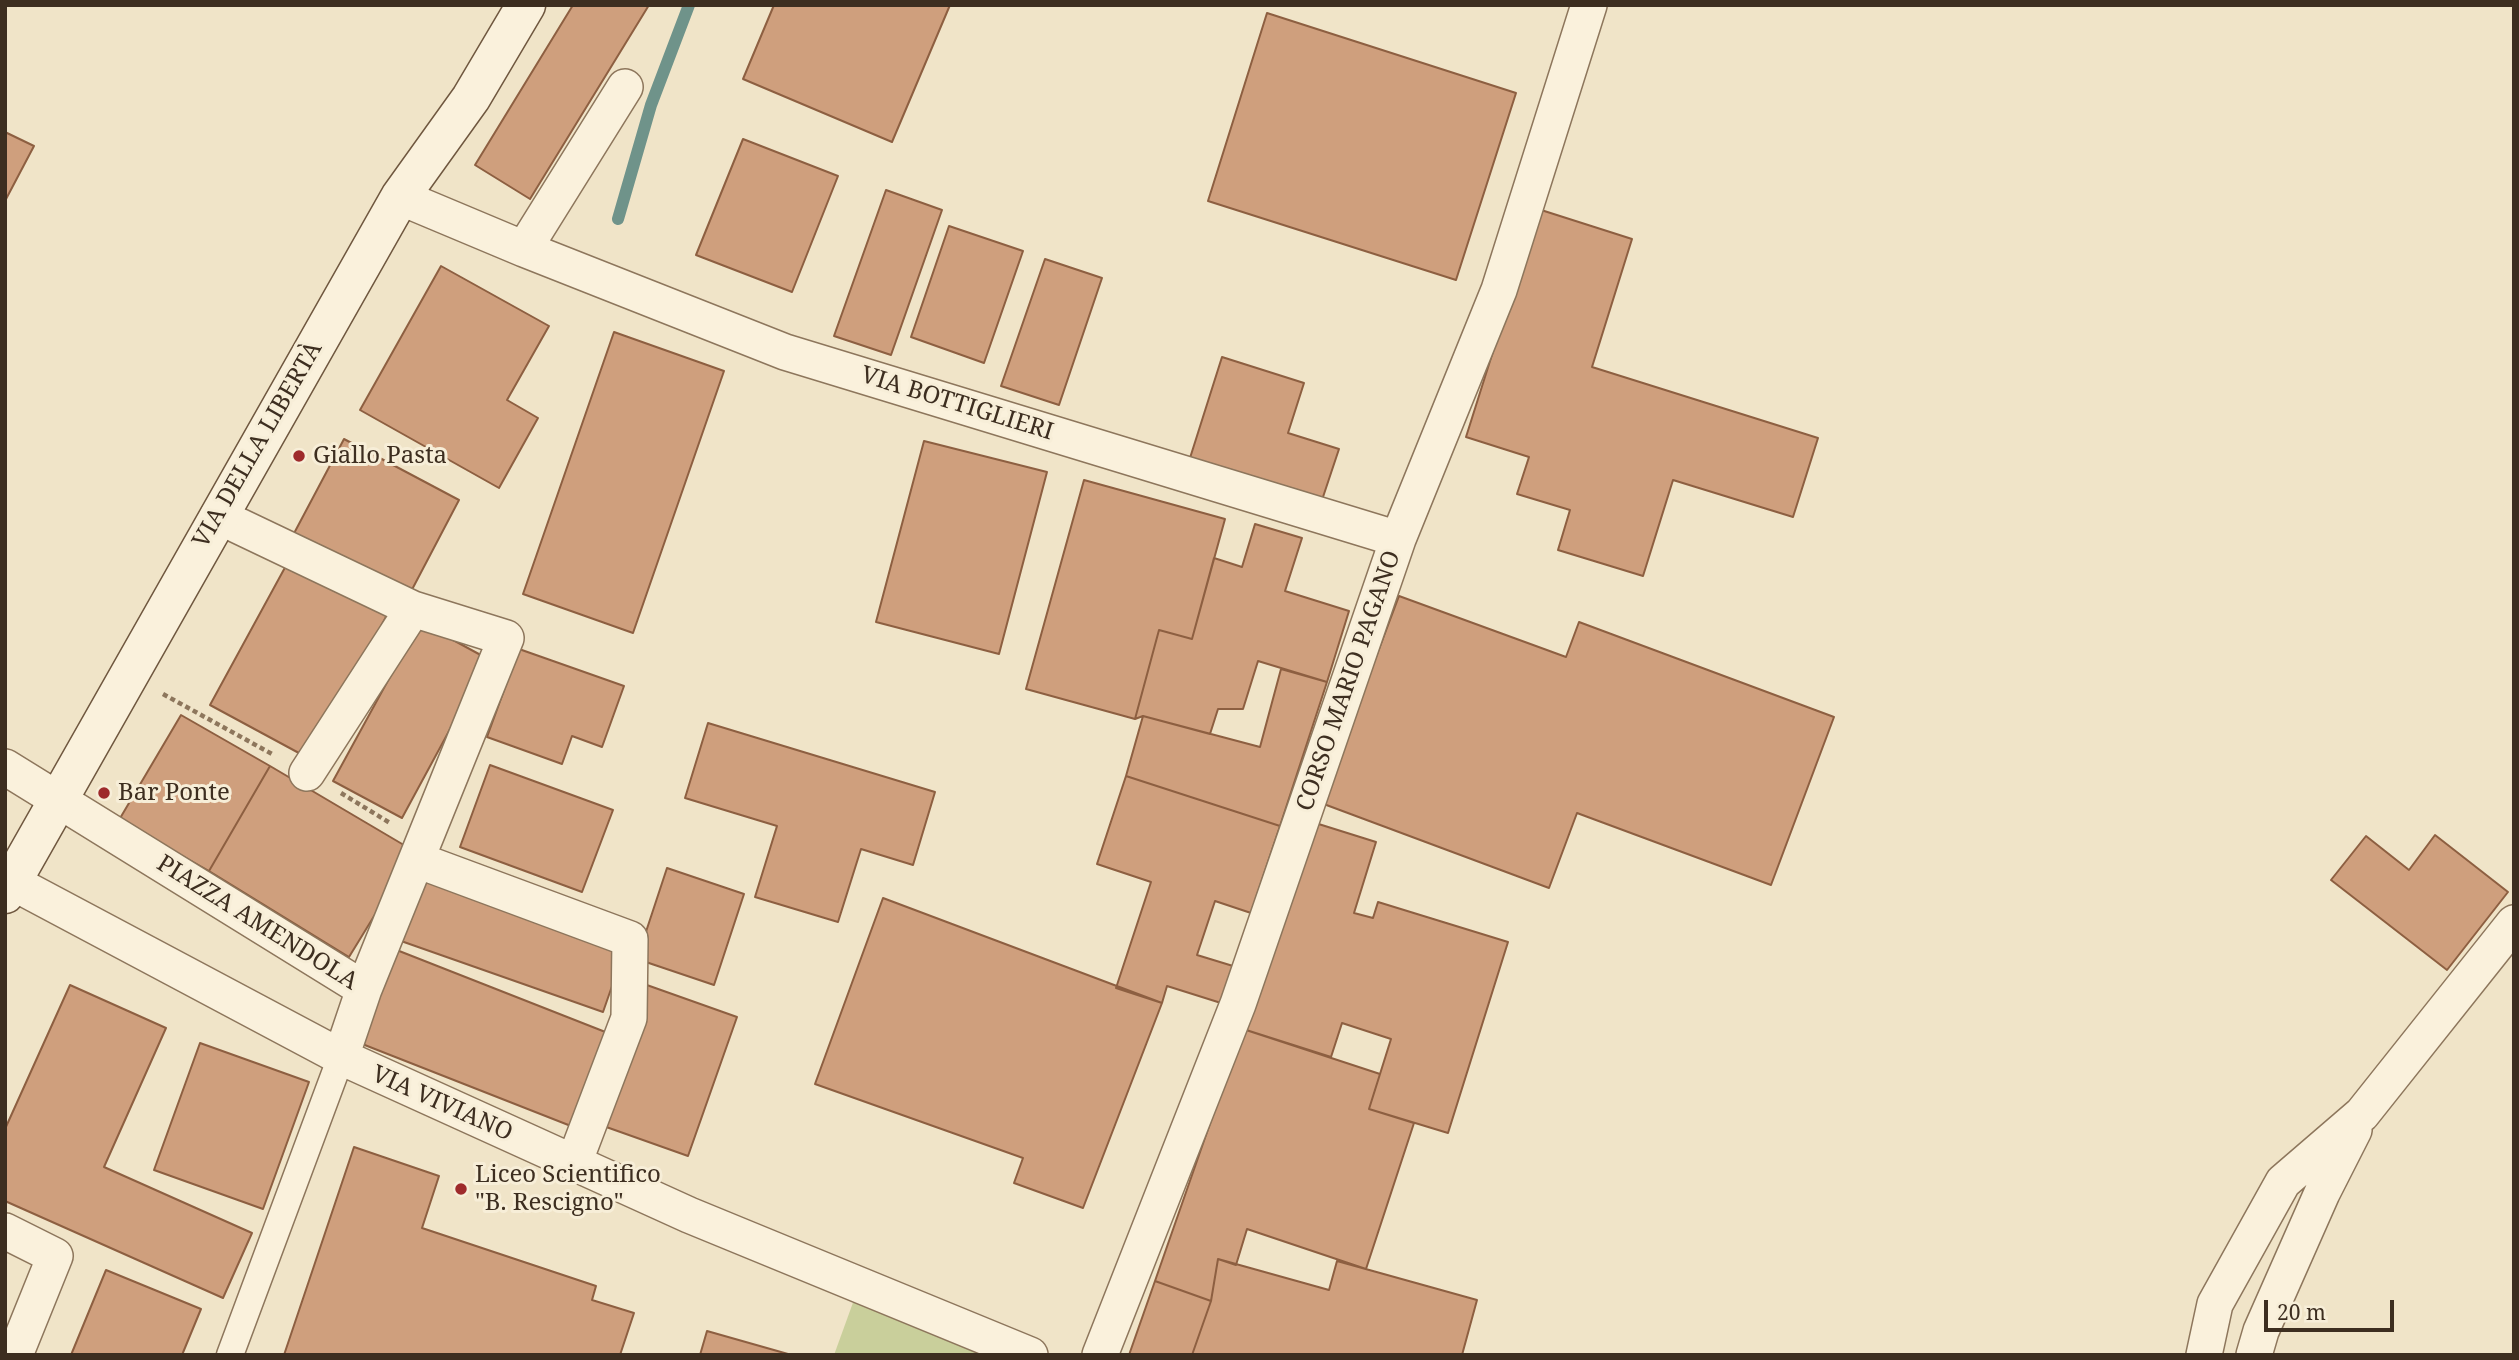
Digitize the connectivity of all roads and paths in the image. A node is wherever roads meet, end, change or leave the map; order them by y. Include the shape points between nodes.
1 (526, 5) edge
2 (1589, 5) edge
3 (625, 86) dead end
4 (400, 197) junction
5 (524, 248) junction
6 (218, 516) junction
7 (1398, 540) junction
8 (413, 609) junction
9 (5, 767) edge
10 (307, 773) dead end
11 (59, 798) junction
12 (417, 860) junction
13 (8, 888) edge
14 (2514, 923) edge
15 (365, 989) junction
16 (341, 1058) junction
17 (2362, 1114) junction
18 (573, 1163) junction
19 (5, 1231) edge
20 (15, 1355) edge
21 (230, 1355) edge
22 (1030, 1355) edge
23 (1100, 1355) edge
24 (2204, 1355) edge
25 (2254, 1355) edge

1 - 4 main road, VIA DELLA LIBERTÀ via 471,98
2 - 7 street, CORSO MARIO PAGANO via 1499,290
3 - 5 street
4 - 5 street, VIA BOTTIGLIERI
4 - 6 main road, VIA DELLA LIBERTÀ
5 - 7 street, VIA BOTTIGLIERI via 785,352
6 - 8 street
6 - 11 main road, VIA DELLA LIBERTÀ
7 - 23 street, CORSO MARIO PAGANO via 1238,1004
8 - 10 street
8 - 12 street via 506,638
9 - 11 street, PIAZZA AMENDOLA
11 - 13 main road, VIA DELLA LIBERTÀ
11 - 15 street, PIAZZA AMENDOLA
12 - 15 street
12 - 18 street via 630,939 629,1018
13 - 16 street
14 - 17 street
15 - 16 street, PIAZZA AMENDOLA
16 - 18 street, VIA VIVIANO
16 - 21 street, VIA VIVIANO
17 - 24 street via 2283,1182 2215,1304
17 - 25 street via 2322,1193
18 - 22 street, VIA VIVIANO
19 - 20 street via 55,1256

